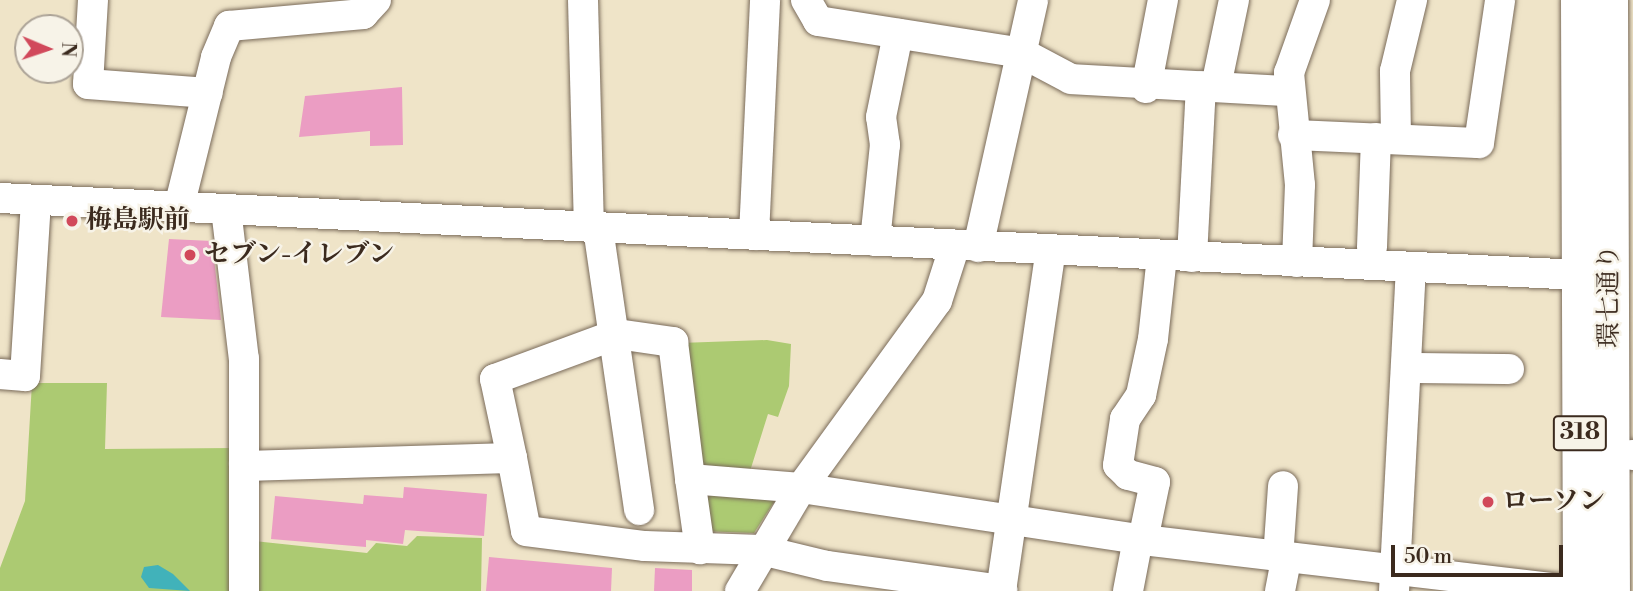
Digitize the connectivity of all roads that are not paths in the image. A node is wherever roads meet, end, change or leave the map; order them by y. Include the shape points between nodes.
1 (93, 0) edge
2 (376, 0) edge
3 (583, 0) edge
4 (765, 0) edge
5 (806, 0) edge
6 (1033, 0) edge
7 (1163, 0) edge
8 (1234, 0) edge
9 (1315, 0) edge
10 (1412, 0) edge
11 (1500, 0) edge
12 (1608, 1) edge
13 (898, 34) junction
14 (1022, 53) junction
15 (1208, 86) junction
16 (1146, 88) junction
17 (1288, 91) junction
18 (208, 93) junction
19 (1293, 135) junction
20 (1386, 138) junction
21 (0, 198) edge
22 (36, 200) junction
23 (179, 207) junction
24 (226, 209) junction
25 (593, 228) junction
26 (754, 235) junction
27 (875, 242) junction
28 (966, 246) junction
29 (1372, 247) dead end
30 (1051, 250) junction
31 (1162, 256) junction
32 (1192, 257) junction
33 (1297, 262) junction
34 (1411, 267) junction
35 (1607, 277) edge
36 (617, 334) junction
37 (1410, 368) junction
38 (1508, 369) dead end
39 (0, 374) edge
40 (512, 458) junction
41 (244, 466) junction
42 (690, 480) junction
43 (1283, 486) dead end
44 (801, 488) junction
45 (639, 510) dead end
46 (1015, 518) junction
47 (1140, 540) junction
48 (700, 549) junction
49 (761, 550) junction
50 (1282, 558) junction
51 (1395, 580) edge
52 (1001, 590) edge
53 (244, 591) edge
54 (740, 591) edge
55 (1128, 591) edge
56 (1280, 591) edge
57 (1580, 591) edge
58 (1611, 591) edge

1 - 18 street via 88,84
2 - 18 street via 363,14 229,26
3 - 25 street
4 - 26 street
5 - 13 street via 818,21
6 - 14 street
7 - 16 street
8 - 15 street
9 - 17 street
10 - 20 street via 1395,71
11 - 20 street via 1479,143
12 - 35 main road, 環七通り / 318
13 - 14 street
13 - 27 street via 881,117 885,145
14 - 16 street via 1071,79
14 - 28 street
15 - 16 street
15 - 17 street
15 - 32 street
17 - 19 street
18 - 23 street
19 - 20 street
19 - 33 street via 1300,185
20 - 29 street
21 - 22 street
22 - 23 street
22 - 39 street via 25,376
23 - 24 street
24 - 25 street
24 - 41 street via 244,359
25 - 26 street
25 - 36 street
26 - 27 street
27 - 28 street
28 - 30 street
28 - 44 street via 937,301
30 - 31 street
30 - 46 street
31 - 32 street
31 - 47 street via 1141,396 1125,419 1118,464 1128,475 1156,482
32 - 33 street
33 - 34 street
34 - 35 street
34 - 37 street
35 - 57 main road, 環七通り / 318
35 - 58 main road, 環七通り / 318
36 - 40 street via 495,379
36 - 42 street via 673,342
36 - 45 street
37 - 38 street
37 - 51 street
40 - 41 street
40 - 48 street via 526,531
41 - 53 street
42 - 44 street
42 - 48 street
43 - 50 street
44 - 46 street
44 - 49 street
46 - 47 street
46 - 52 street
47 - 50 street
47 - 55 street
48 - 49 street
49 - 52 street via 827,566
49 - 54 street
50 - 51 street
50 - 56 street
51 - 57 street

